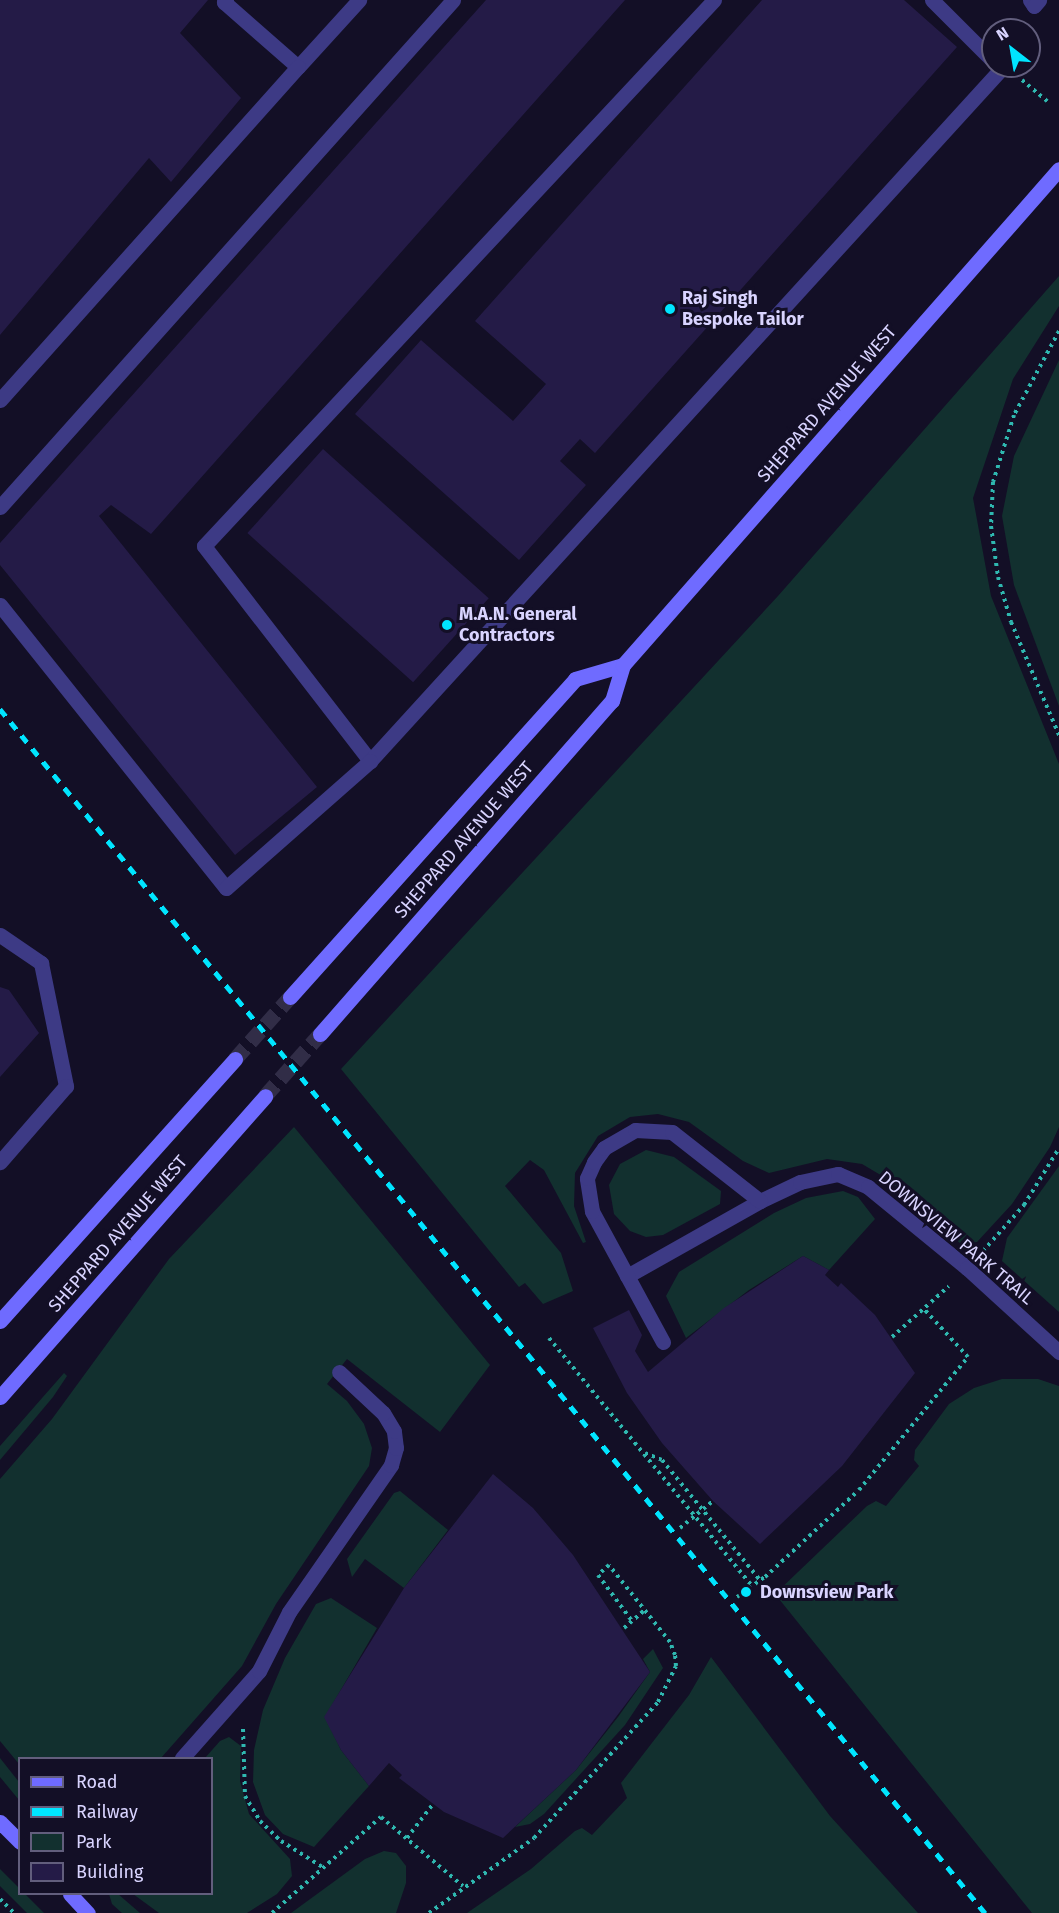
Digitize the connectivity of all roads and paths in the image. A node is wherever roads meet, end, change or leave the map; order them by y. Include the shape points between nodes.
1 (226, 0) edge
2 (359, 0) edge
3 (453, 0) edge
4 (714, 0) edge
5 (932, 0) edge
6 (1030, 0) edge
7 (1039, 0) edge
8 (981, 49) edge
9 (298, 67) junction
10 (993, 78) edge
11 (1059, 169) edge
12 (1059, 331) edge
13 (0, 400) edge
14 (0, 507) edge
15 (0, 605) edge
16 (623, 665) junction
17 (1059, 735) edge
18 (370, 761) junction
19 (0, 935) edge
20 (290, 997) tunnel mouth
21 (320, 1034) tunnel mouth
22 (235, 1059) tunnel mouth
23 (265, 1096) tunnel mouth
24 (1059, 1148) edge
25 (0, 1162) edge
26 (760, 1201) junction
27 (967, 1268) junction
28 (627, 1276) junction
29 (924, 1309) junction
30 (0, 1321) edge
31 (892, 1337) dead end
32 (549, 1338) dead end
33 (663, 1342) dead end
34 (1059, 1352) edge
35 (339, 1372) dead end
36 (0, 1397) edge
37 (643, 1452) junction
38 (713, 1501) dead end
39 (703, 1509) junction
40 (695, 1516) junction
41 (680, 1528) dead end
42 (760, 1580) junction
43 (752, 1586) junction
44 (736, 1597) dead end
45 (645, 1610) junction
46 (632, 1621) junction
47 (624, 1628) dead end
48 (231, 1706) junction
49 (183, 1757) edge
50 (433, 1804) dead end
51 (0, 1822) edge
52 (407, 1838) junction
53 (18, 1840) edge
54 (324, 1868) junction
55 (463, 1886) junction
56 (72, 1895) edge
57 (0, 1899) edge
58 (14, 1913) edge
59 (88, 1913) edge
60 (272, 1913) edge
61 (429, 1913) edge

1 - 9 lane
2 - 9 lane
3 - 14 lane
4 - 18 lane via 204,546
5 - 8 lane
6 - 7 lane via 1034,6
9 - 13 lane
10 - 18 lane
11 - 16 main road, SHEPPARD AVENUE WEST
12 - 17 path via 1014,415 993,482 991,526 998,577 1011,622
15 - 18 lane via 225,888
16 - 20 main road, SHEPPARD AVENUE WEST via 575,679
16 - 21 main road, SHEPPARD AVENUE WEST via 612,701
19 - 25 lane via 41,963 66,1086
22 - 30 main road, SHEPPARD AVENUE WEST
23 - 36 main road, SHEPPARD AVENUE WEST
24 - 27 path via 1024,1204
26 - 27 lane, DOWNSVIEW PARK TRAIL via 800,1182 838,1174 868,1187
26 - 28 lane, DOWNSVIEW PARK TRAIL
26 - 28 lane via 672,1132 635,1130 617,1138 594,1162 587,1178 588,1194 601,1231
27 - 29 path
27 - 34 lane, DOWNSVIEW PARK TRAIL
28 - 33 lane
29 - 31 path
29 - 42 path via 968,1357 859,1490
32 - 37 path
35 - 48 lane via 383,1413 394,1431 396,1448 383,1481 289,1612 259,1671
37 - 39 path via 662,1460
37 - 40 path
38 - 39 path
39 - 40 path
39 - 42 path
40 - 41 path
40 - 43 path
42 - 43 path
43 - 44 path
45 - 46 path
45 - 46 path via 609,1565 598,1575
45 - 55 path via 670,1642 675,1655 676,1666 658,1702 583,1789 534,1838
46 - 47 path
48 - 49 lane
48 - 54 path via 242,1724 246,1744 245,1796 260,1821 281,1841
50 - 52 path
51 - 53 main road
52 - 54 path via 381,1817
52 - 55 path
54 - 60 path
55 - 61 path
56 - 59 main road
57 - 58 path

